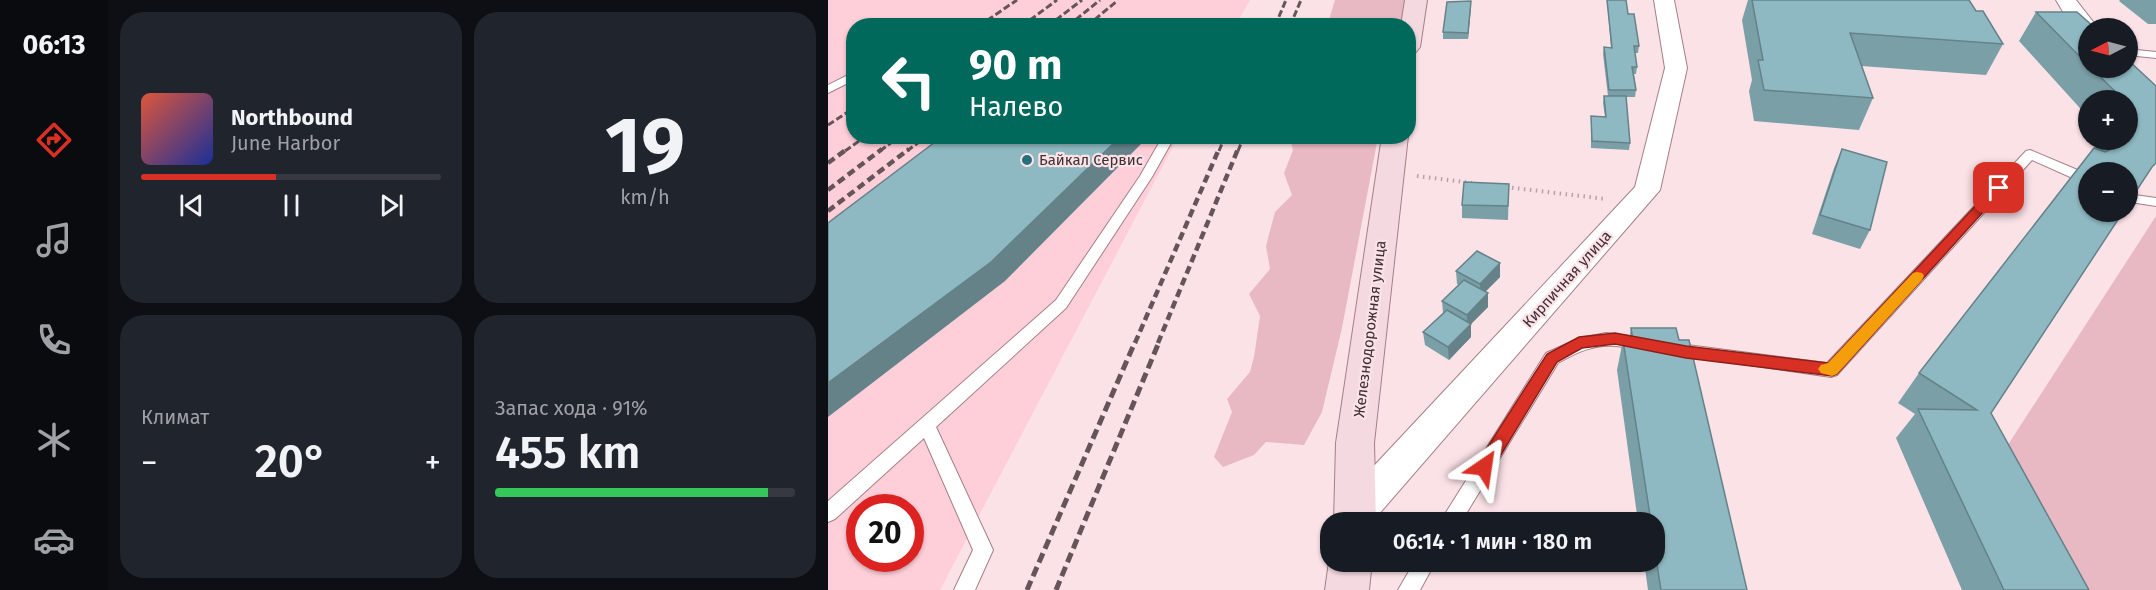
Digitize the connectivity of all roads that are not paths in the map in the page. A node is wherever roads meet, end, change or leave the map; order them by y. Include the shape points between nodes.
1 (1416, 0) edge
2 (1664, 0) edge
3 (2066, 0) edge
4 (1413, 18) edge
5 (2078, 18) edge
6 (2138, 53) edge
7 (2156, 55) edge
8 (846, 80) edge
9 (828, 90) edge
10 (1165, 144) edge
11 (1394, 144) edge
12 (2078, 175) edge
13 (2138, 199) edge
14 (2156, 202) edge
15 (927, 425) junction
16 (1356, 512) edge
17 (1360, 512) edge
18 (1456, 512) edge
19 (828, 513) edge
20 (1349, 572) edge
21 (1419, 572) edge
22 (964, 590) edge
23 (1347, 590) edge
24 (1408, 590) edge

1 - 4 street
2 - 17 street, Кирпичная улица via 1676,68 1647,190
3 - 5 street
6 - 7 lane
8 - 9 lane
10 - 15 lane via 1061,304
11 - 16 street, Железнодорожная улица via 1355,443
12 - 18 lane via 2030,154 1832,370 1686,352 1615,338 1579,342 1552,358
13 - 14 lane
15 - 19 lane
15 - 22 lane via 983,550
20 - 23 street
21 - 24 lane

